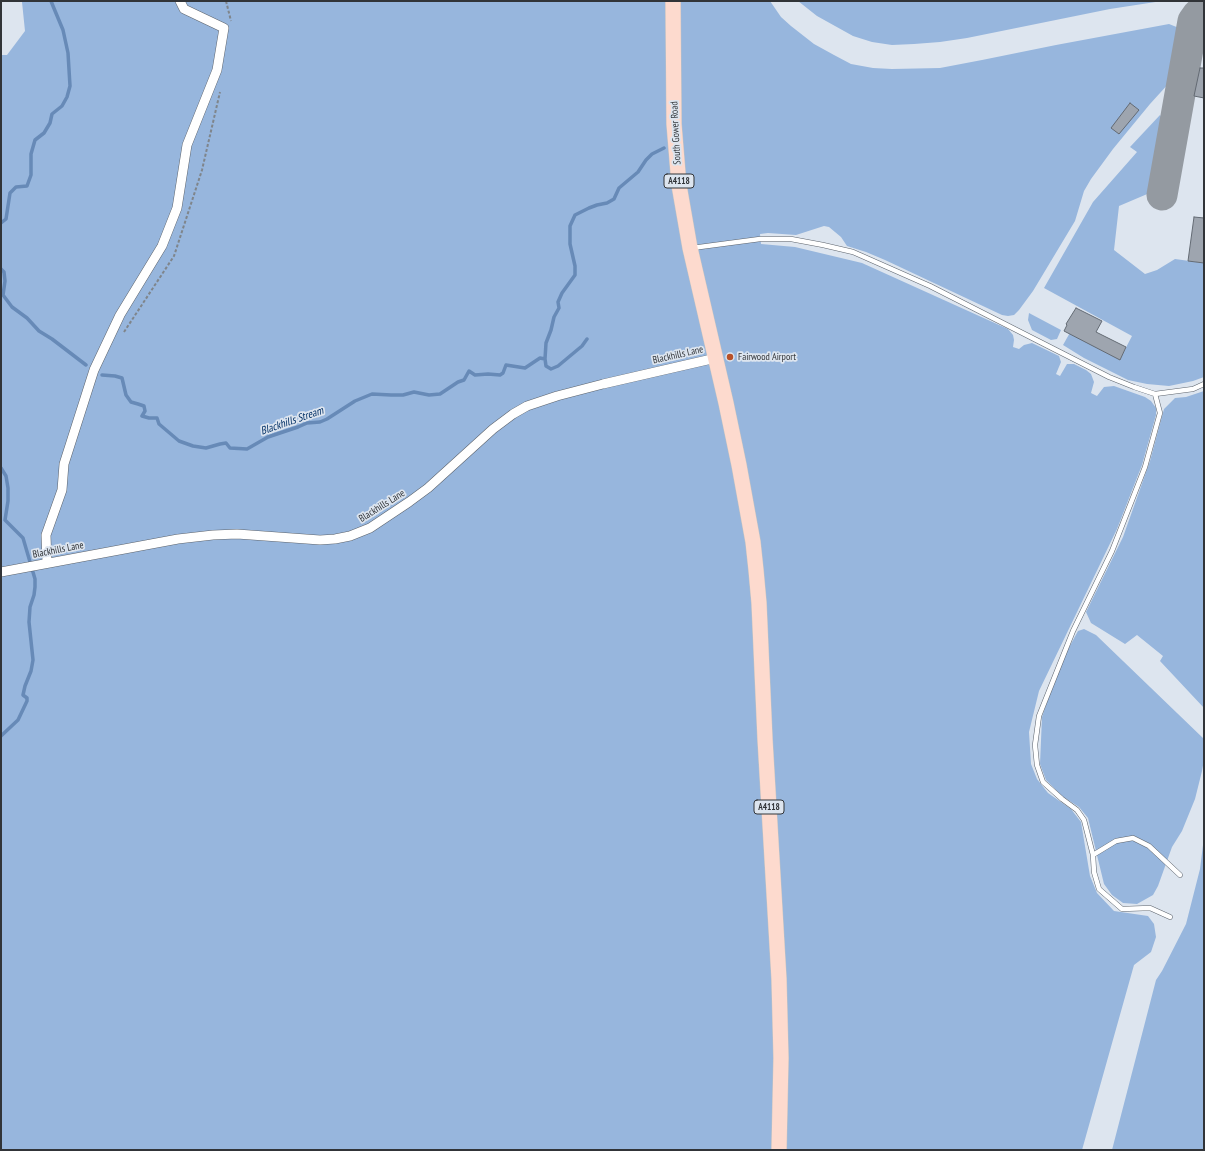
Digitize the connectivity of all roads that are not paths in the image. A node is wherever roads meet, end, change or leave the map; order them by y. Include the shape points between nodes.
1 (180, 1) edge
2 (673, 1) edge
3 (690, 248) junction
4 (716, 358) junction
5 (1204, 384) edge
6 (1155, 394) junction
7 (47, 563) junction
8 (2, 572) edge
9 (1093, 855) junction
10 (1180, 875) dead end
11 (1170, 917) dead end
12 (779, 1150) edge

1 - 7 street via 184,9 224,28 217,70 187,145 177,208 162,246 120,315 94,370 64,464 62,490 46,535
2 - 3 main road, South Gower Road / A4118 via 676,157
3 - 4 main road, South Gower Road / A4118
3 - 6 lane via 760,239 791,239 853,252 930,286 1108,377
4 - 7 street, Blackhills Lane via 595,386 527,406 493,429 409,502 370,528 350,536 320,540 213,534
4 - 12 main road, A4118 via 738,458 756,563 779,979
5 - 6 lane via 1193,390
6 - 9 lane via 1160,412 1145,467 1112,551 1073,631 1039,716 1035,745 1037,765 1043,782 1077,810 1084,820
7 - 8 street, Blackhills Lane
9 - 10 lane via 1116,841 1133,838 1149,846
9 - 11 lane via 1099,889 1122,909 1150,908

